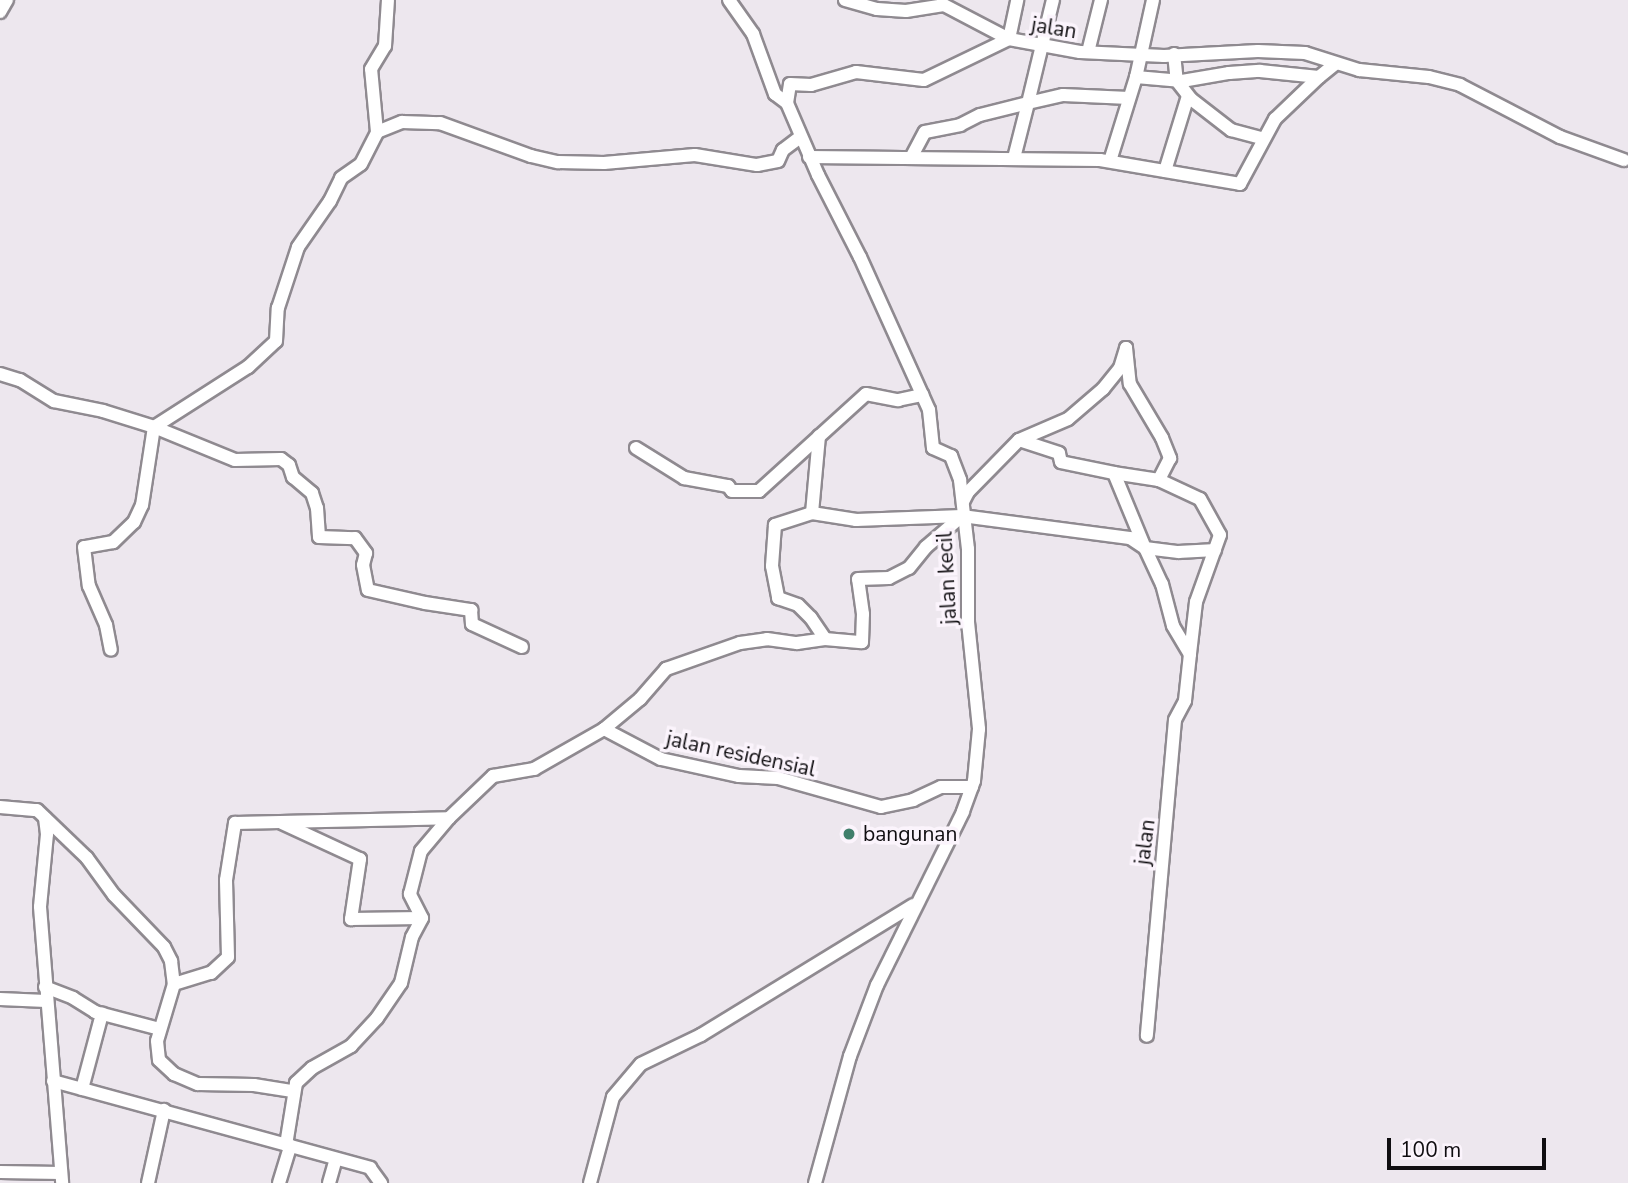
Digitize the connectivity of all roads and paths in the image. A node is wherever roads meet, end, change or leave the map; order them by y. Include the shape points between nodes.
1 (7, 0) edge
2 (388, 0) edge
3 (729, 0) edge
4 (846, 0) edge
5 (1017, 0) edge
6 (1053, 0) edge
7 (1101, 0) edge
8 (1153, 0) edge
9 (0, 12) edge
10 (1009, 39) junction
11 (1040, 46) junction
12 (1088, 52) junction
13 (1140, 54) junction
14 (1174, 54) junction
15 (1335, 64) junction
16 (1136, 77) junction
17 (1318, 77) junction
18 (1177, 81) junction
19 (1188, 96) junction
20 (1129, 98) junction
21 (787, 103) junction
22 (1028, 103) junction
23 (377, 132) junction
24 (800, 137) junction
25 (1264, 139) junction
26 (912, 156) junction
27 (809, 157) junction
28 (1014, 158) junction
29 (1624, 160) dead end
30 (1110, 161) junction
31 (1165, 171) junction
32 (0, 374) edge
33 (922, 395) junction
34 (154, 427) junction
35 (819, 436) junction
36 (1019, 440) junction
37 (636, 448) dead end
38 (1114, 473) junction
39 (1159, 480) junction
40 (963, 503) junction
41 (812, 513) junction
42 (962, 516) junction
43 (1145, 548) junction
44 (1215, 550) junction
45 (825, 639) junction
46 (522, 647) dead end
47 (111, 650) dead end
48 (1190, 654) junction
49 (604, 729) junction
50 (972, 787) junction
51 (0, 807) edge
52 (45, 818) junction
53 (449, 818) junction
54 (279, 822) junction
55 (914, 905) junction
56 (422, 918) junction
57 (174, 984) junction
58 (46, 987) junction
59 (0, 999) edge
60 (46, 1001) junction
61 (102, 1014) junction
62 (160, 1029) junction
63 (1147, 1036) dead end
64 (53, 1082) junction
65 (82, 1089) junction
66 (293, 1091) junction
67 (164, 1110) junction
68 (288, 1145) junction
69 (336, 1159) junction
70 (0, 1172) edge
71 (61, 1178) edge
72 (148, 1183) edge
73 (279, 1183) edge
74 (328, 1183) edge
75 (381, 1183) edge
76 (590, 1183) edge
77 (815, 1183) edge

1 - 9 street
2 - 23 street via 384,46 371,69
3 - 21 street, jalan kecil via 753,34 775,94
4 - 10 street via 906,11 944,5
5 - 10 street
6 - 11 street
7 - 12 street
8 - 13 street
10 - 11 street, jalan
10 - 21 street, jalan via 924,80 856,72 811,85 790,84
11 - 12 street, jalan
11 - 22 street
12 - 13 street, jalan
13 - 14 street, jalan
13 - 16 street
14 - 15 street, jalan via 1305,53
14 - 18 street
15 - 17 street
15 - 29 street, jalan via 1460,85 1560,137
16 - 18 street
16 - 20 street
17 - 18 street via 1260,71
17 - 25 street via 1275,119
18 - 19 street
19 - 25 street via 1231,130
19 - 31 street
20 - 22 street via 1063,94
20 - 30 street
21 - 24 street, jalan kecil
22 - 26 street via 925,132
22 - 28 street
23 - 24 street via 402,122 440,123 558,162 695,155 757,165 778,160
23 - 34 street via 360,164 341,178 331,201 298,247 278,309 276,341 248,367
24 - 27 street, jalan kecil
25 - 31 street via 1240,184
26 - 27 street
26 - 28 street
27 - 33 street, jalan kecil
28 - 30 street
30 - 31 street
32 - 34 street via 20,380 54,401
33 - 35 street via 898,400 866,394
33 - 40 street, jalan kecil via 929,410 933,448 951,456
34 - 46 street via 234,460 281,459 312,493 319,537 355,538 366,553 363,565 368,590 471,610 472,624
34 - 47 street via 142,505 134,522 113,542 84,547 89,586
35 - 37 street via 760,491 745,493 684,478
35 - 41 street
36 - 38 street, jalan via 1059,453 1061,462
36 - 39 street via 1077,412 1120,368 1126,348 1130,384 1170,458
36 - 40 street via 968,492
38 - 39 street, jalan
38 - 43 street
39 - 44 street, jalan via 1200,499 1220,535
40 - 42 street, jalan kecil
41 - 42 street via 856,520
41 - 45 street via 775,525 772,566 778,598 798,605
42 - 43 street via 1130,538
42 - 45 street via 909,568 889,578 858,579 862,642
42 - 50 street, jalan kecil via 979,729
43 - 44 street
43 - 48 street via 1162,584 1173,626
44 - 48 street, jalan via 1196,603
45 - 49 street via 740,643 666,669
48 - 63 street, jalan via 1185,701 1175,720
49 - 50 street, jalan residensial via 661,759 739,776 778,778 881,807 942,788
49 - 53 street via 534,769 492,776
50 - 55 street, jalan kecil
51 - 52 street via 37,810
52 - 57 street via 164,947
52 - 58 street via 40,907
53 - 54 street
53 - 56 street via 421,851 410,894
54 - 56 street via 360,859 351,919
54 - 57 street via 235,823 226,880 228,957 211,973
55 - 76 street via 701,1035 641,1064 613,1097
55 - 77 street, jalan kecil via 850,1056
56 - 66 street via 412,937 401,983 377,1018 351,1046 303,1075
57 - 62 street
58 - 60 street
58 - 61 street
59 - 60 street
60 - 64 street
61 - 62 street
61 - 65 street
62 - 66 street via 159,1060 174,1074 198,1084
64 - 65 street
64 - 71 street
65 - 67 street
66 - 68 street
67 - 68 street
67 - 72 street
68 - 69 street
68 - 73 street
69 - 74 street
69 - 75 street via 370,1168
70 - 71 street

